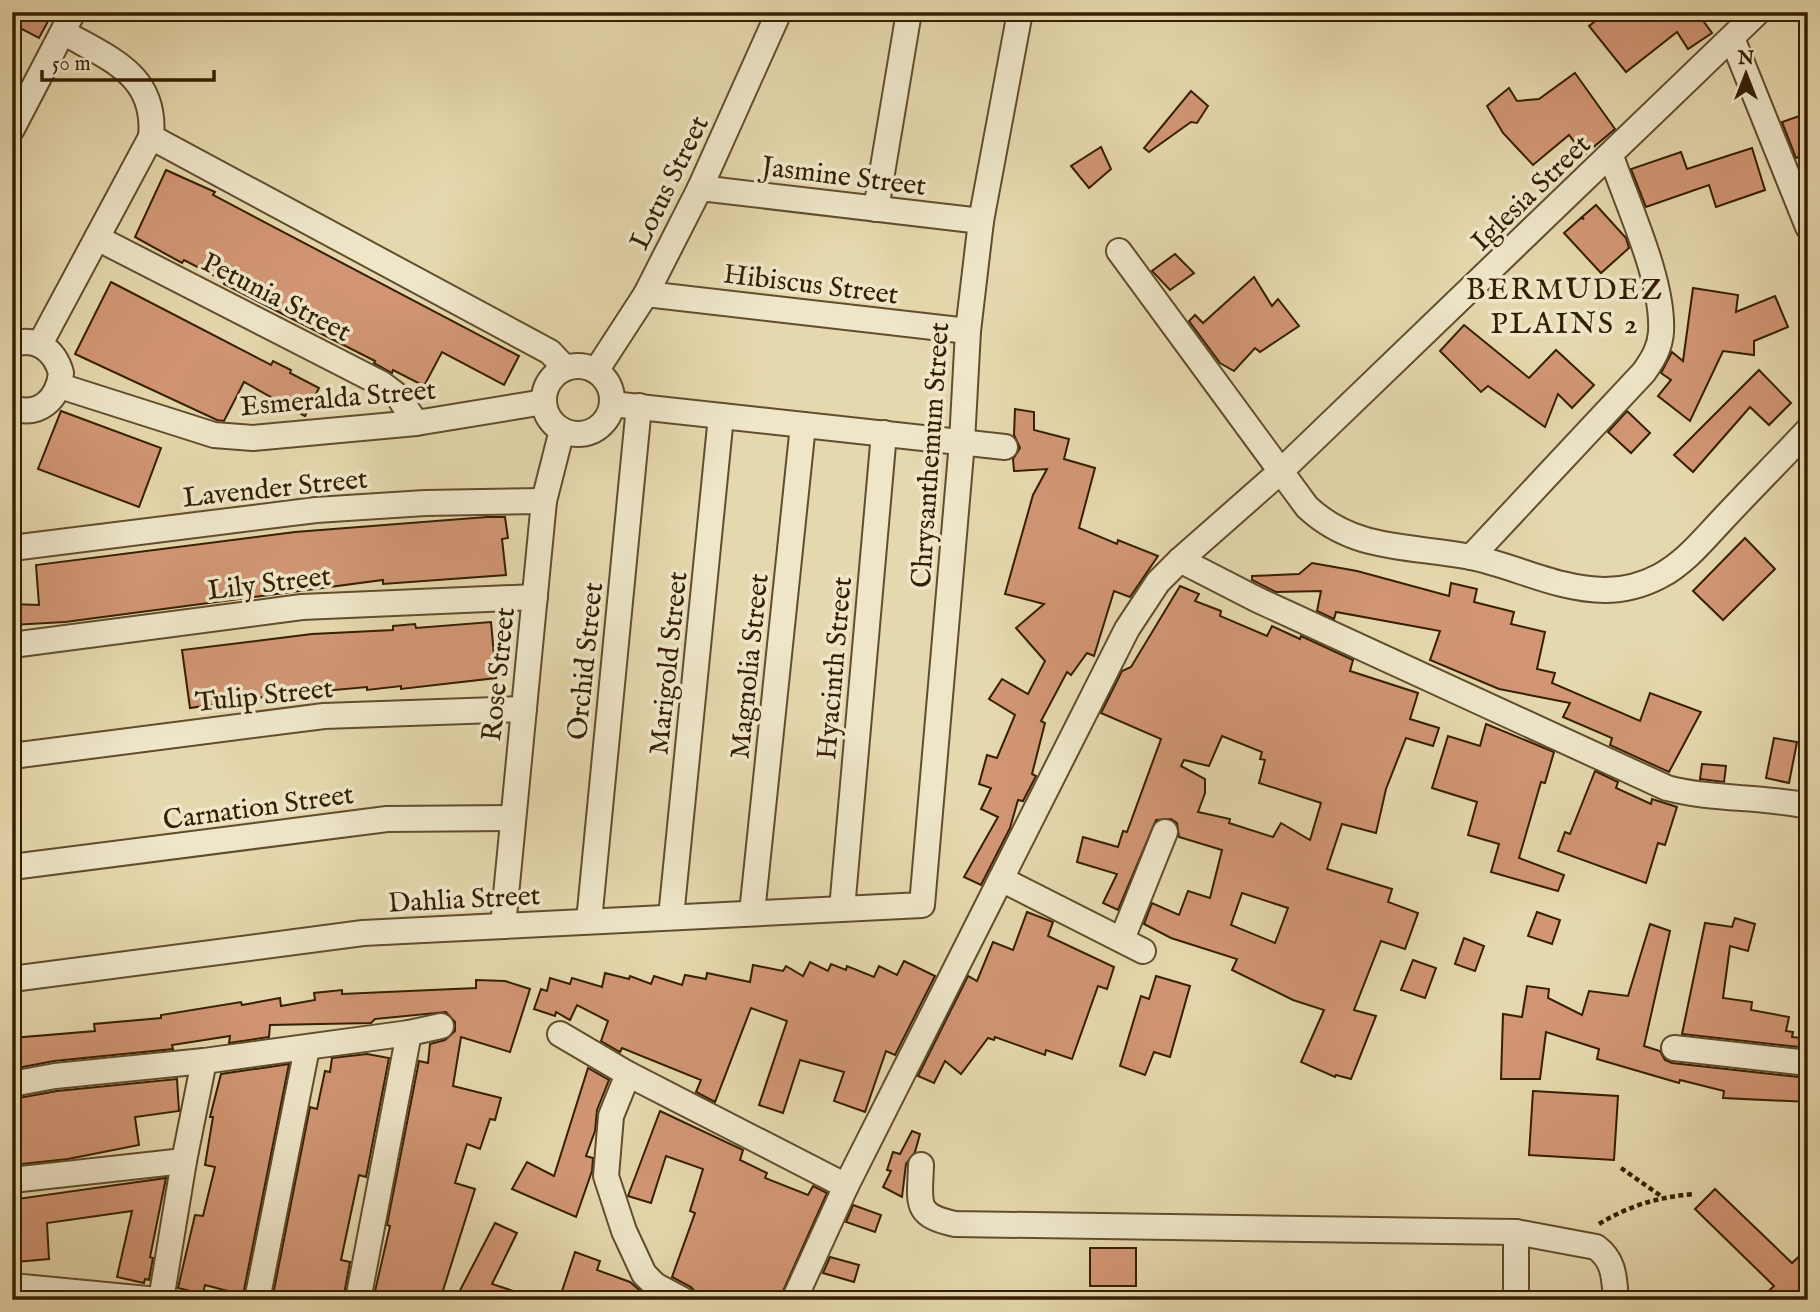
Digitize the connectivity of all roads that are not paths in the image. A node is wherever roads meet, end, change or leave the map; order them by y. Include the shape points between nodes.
1 (779, 12) edge
2 (909, 12) edge
3 (1020, 12) edge
4 (1758, 12) edge
5 (70, 17) edge
6 (1732, 38) junction
7 (12, 129) edge
8 (151, 137) junction
9 (1611, 156) junction
10 (700, 188) junction
11 (876, 209) junction
12 (981, 221) junction
13 (1808, 227) edge
14 (97, 238) junction
15 (1119, 251) dead end
16 (646, 294) junction
17 (968, 331) junction
18 (12, 345) edge
19 (40, 345) junction
20 (565, 368) junction
21 (596, 371) junction
22 (60, 386) junction
23 (544, 402) junction
24 (612, 404) junction
25 (639, 406) junction
26 (12, 408) edge
27 (721, 415) junction
28 (416, 423) junction
29 (803, 425) junction
30 (562, 430) junction
31 (1808, 430) edge
32 (884, 433) junction
33 (962, 442) junction
34 (1005, 447) dead end
35 (1281, 471) junction
36 (544, 501) junction
37 (12, 548) edge
38 (1471, 557) junction
39 (1180, 560) junction
40 (535, 597) junction
41 (12, 645) edge
42 (524, 709) junction
43 (12, 756) edge
44 (1808, 806) edge
45 (513, 818) junction
46 (1165, 832) dead end
47 (12, 867) edge
48 (1001, 879) junction
49 (922, 905) joint
50 (842, 909) junction
51 (752, 913) junction
52 (671, 917) junction
53 (589, 921) junction
54 (503, 926) junction
55 (12, 979) edge
56 (441, 1026) dead end
57 (409, 1033) junction
58 (560, 1034) dead end
59 (307, 1048) junction
60 (1674, 1048) dead end
61 (204, 1061) junction
62 (1808, 1063) edge
63 (628, 1074) junction
64 (12, 1084) edge
65 (184, 1161) junction
66 (921, 1165) dead end
67 (12, 1180) edge
68 (846, 1186) junction
69 (1516, 1232) junction
70 (12, 1286) edge
71 (160, 1300) edge
72 (257, 1300) edge
73 (358, 1300) edge
74 (683, 1300) edge
75 (794, 1300) edge
76 (1517, 1300) edge
77 (1616, 1300) edge

1 - 10 street, Lotus Street
2 - 11 street
3 - 12 street, Chrysanthemum Street
4 - 6 street, Iglesia Street
5 - 7 street
5 - 8 street via 140,84 149,103
6 - 9 street, Iglesia Street
6 - 13 street
8 - 14 street
8 - 20 street via 536,344
9 - 35 street, Iglesia Street
9 - 38 street via 1657,287 1661,334 1656,355
10 - 11 street, Jasmine Street
10 - 16 street, Lotus Street
11 - 12 street, Jasmine Street
12 - 17 street, Chrysanthemum Street
14 - 19 street
14 - 28 street, Petunia Street via 382,384 398,396
15 - 35 street
16 - 17 street, Hibiscus Street
16 - 21 street, Lotus Street
17 - 33 street, Chrysanthemum Street
18 - 19 street
19 - 22 street via 58,361
20 - 21 street via 586,366
20 - 23 street via 548,382
21 - 24 street via 606,379
22 - 26 street via 46,405 34,411
22 - 28 street, Esmeralda Street via 214,435 253,438
23 - 28 street, Esmeralda Street
23 - 30 street via 546,414
24 - 25 street
24 - 30 street via 608,416 587,433
25 - 27 street
25 - 53 street, Orchid Street
27 - 29 street
27 - 52 street, Marigold Street
29 - 32 street
29 - 51 street, Magnolia Street
30 - 36 street, Rose Street
31 - 38 street via 1686,557 1631,588 1577,587
32 - 33 street
32 - 50 street, Hyacinth Street
33 - 34 street
33 - 49 street, Chrysanthemum Street
35 - 38 street via 1307,507 1344,534 1376,544
35 - 39 street, Iglesia Street
36 - 37 street, Lavender Street via 316,510
36 - 40 street, Rose Street
39 - 44 street via 1667,788
39 - 48 street, Iglesia Street via 1158,582 1127,629
40 - 41 street, Lily Street via 302,607
40 - 42 street, Rose Street
42 - 43 street, Tulip Street via 324,716
42 - 45 street, Rose Street
45 - 47 street, Carnation Street via 387,819
45 - 54 street, Rose Street
46 - 48 street via 1132,945
48 - 68 street, Iglesia Street
49 - 50 street, Dahlia Street
50 - 51 street, Dahlia Street
51 - 52 street, Dahlia Street
52 - 53 street, Dahlia Street
53 - 54 street, Dahlia Street
54 - 55 street, Dahlia Street via 296,940
56 - 57 street
57 - 59 street
57 - 73 street
58 - 63 street
59 - 61 street
59 - 72 street
60 - 62 street
61 - 64 street
61 - 65 street
63 - 68 street
63 - 74 street via 611,1116 606,1176 644,1274
65 - 67 street
65 - 71 street
66 - 69 street via 923,1212 955,1224
68 - 75 street, Iglesia Street
69 - 76 street
69 - 77 street via 1596,1247 1613,1265
70 - 71 street

